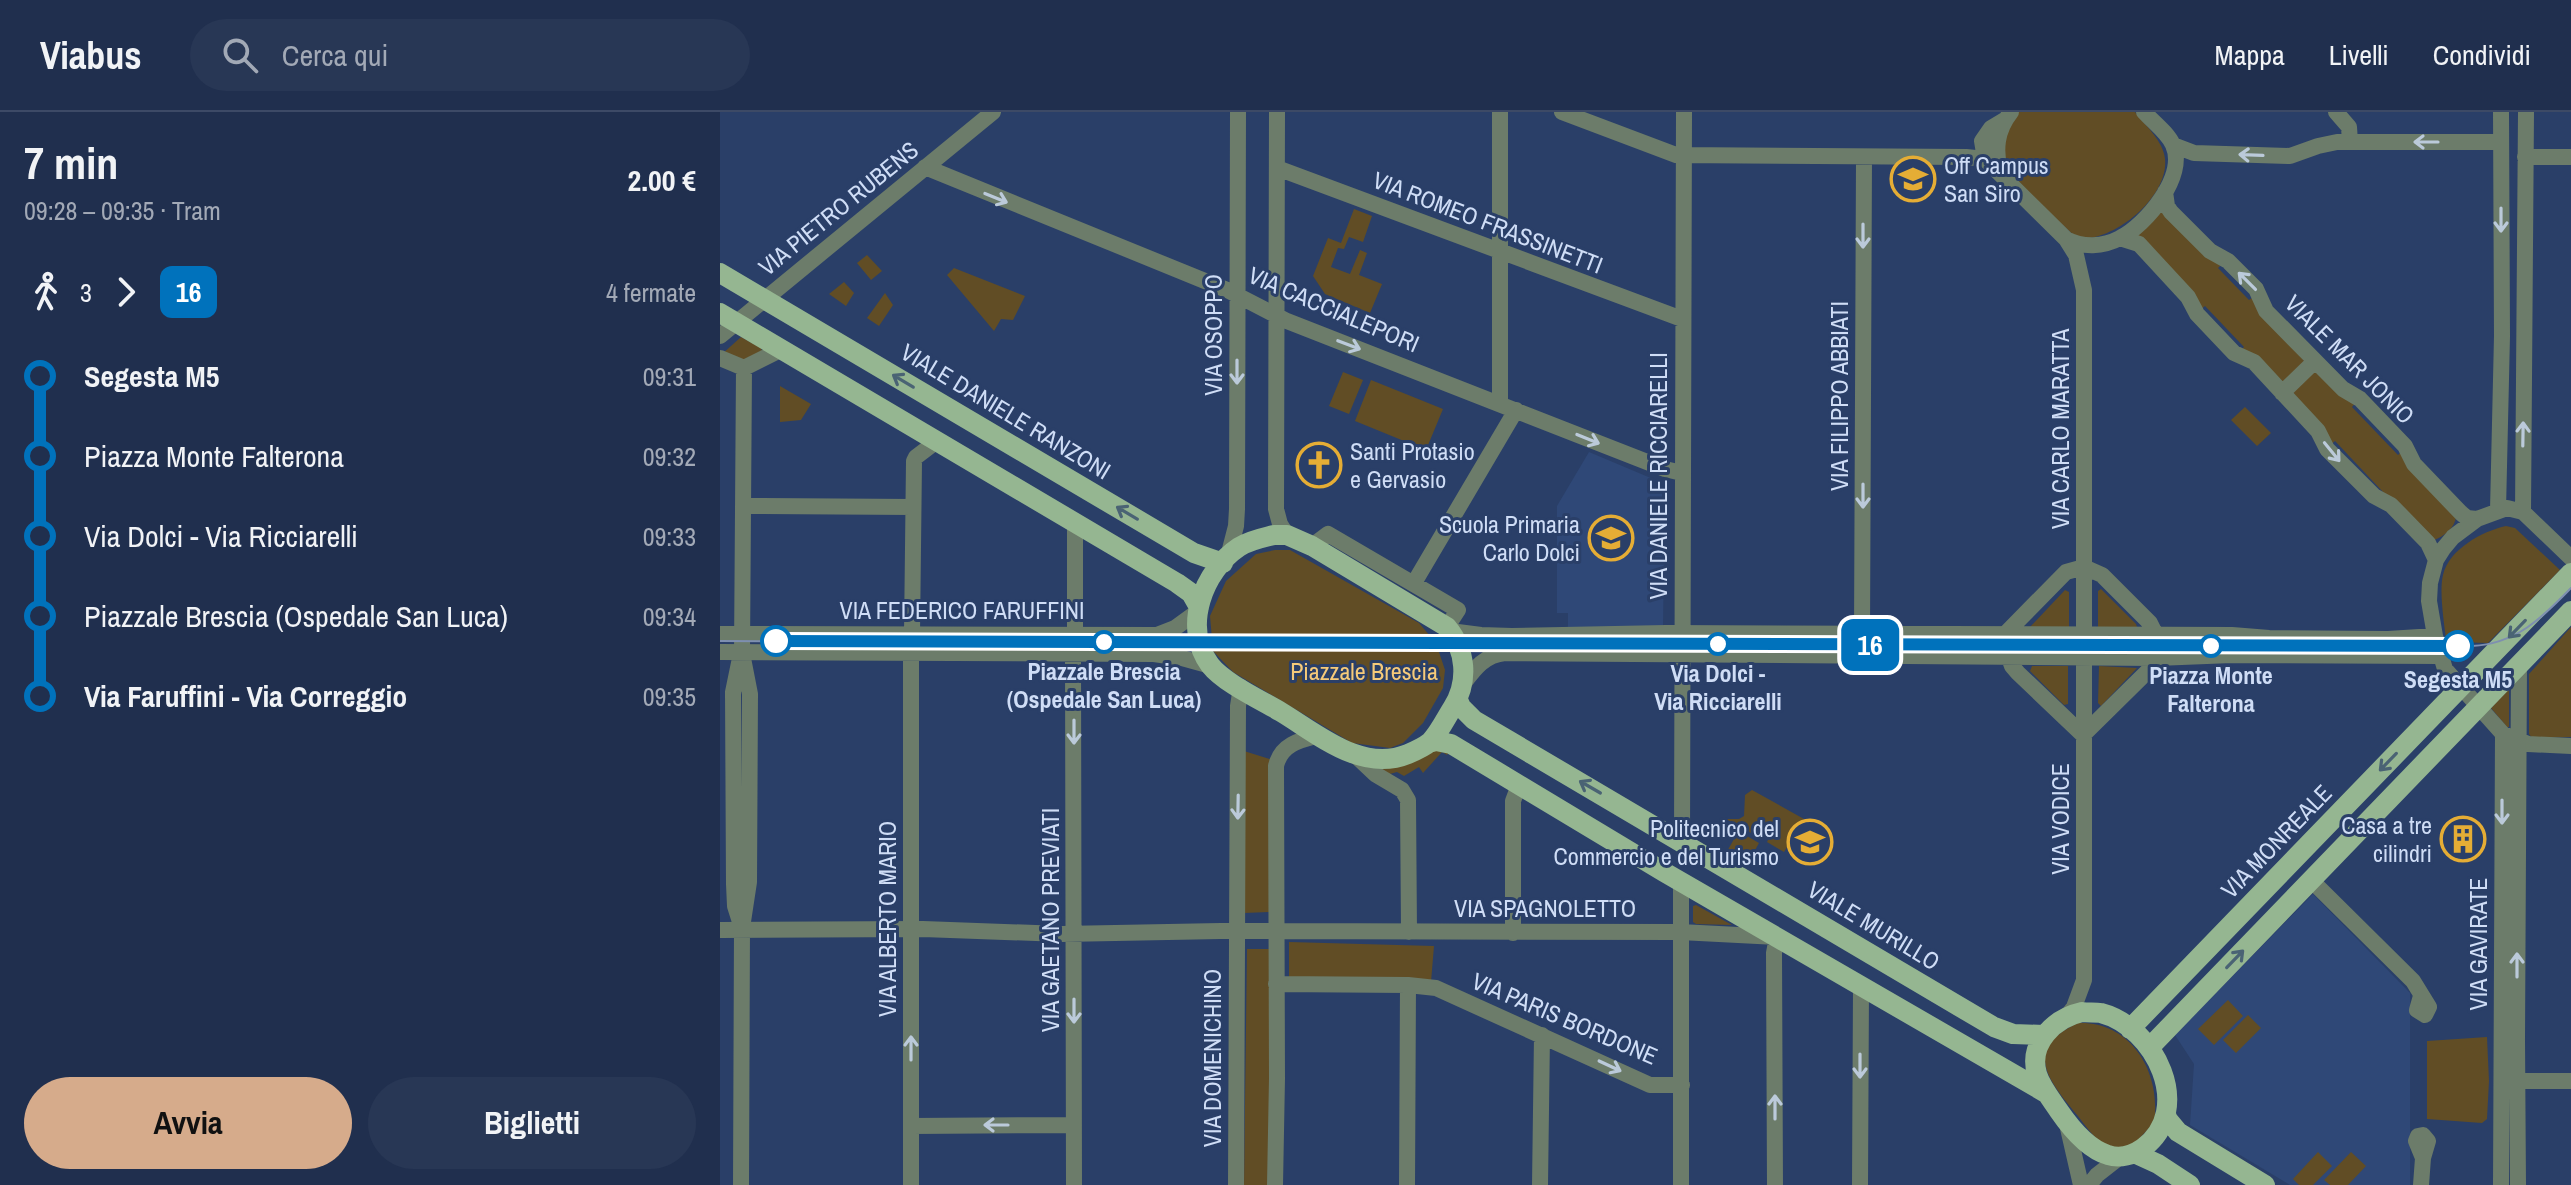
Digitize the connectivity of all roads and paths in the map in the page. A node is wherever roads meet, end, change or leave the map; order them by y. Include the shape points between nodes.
1 (993, 112) edge
2 (1238, 112) edge
3 (1277, 112) edge
4 (1500, 112) edge
5 (1562, 112) edge
6 (1684, 112) edge
7 (2144, 112) edge
8 (2336, 112) edge
9 (2501, 112) edge
10 (2526, 112) edge
11 (2006, 114) edge
12 (2350, 142) junction
13 (2501, 142) junction
14 (2173, 145) junction
15 (1684, 156) junction
16 (2525, 157) junction
17 (2571, 157) edge
18 (1864, 158) junction
19 (1985, 159) junction
20 (925, 167) junction
21 (1277, 168) junction
22 (2000, 172) junction
23 (2165, 192) junction
24 (2120, 238) junction
25 (2066, 239) junction
26 (2100, 245) junction
27 (1500, 253) junction
28 (720, 273) edge
29 (2084, 290) junction
30 (1237, 294) junction
31 (743, 311) edge
32 (1277, 316) junction
33 (1682, 319) junction
34 (720, 336) edge
35 (2502, 336) junction
36 (2524, 336) junction
37 (782, 349) junction
38 (720, 358) edge
39 (2315, 361) junction
40 (744, 368) junction
41 (2282, 393) junction
42 (1508, 406) junction
43 (937, 441) junction
44 (1682, 473) junction
45 (743, 506) junction
46 (913, 507) junction
47 (2498, 510) junction
48 (2523, 512) junction
49 (2477, 519) junction
50 (1075, 522) junction
51 (1287, 535) junction
52 (1312, 546) junction
53 (2571, 558) edge
54 (1226, 560) junction
55 (2436, 560) junction
56 (2084, 567) junction
57 (2571, 573) edge
58 (1414, 583) junction
59 (1198, 610) junction
60 (2571, 611) edge
61 (720, 634) edge
62 (743, 634) junction
63 (912, 634) junction
64 (1683, 634) junction
65 (1862, 634) junction
66 (1075, 635) junction
67 (1452, 635) junction
68 (2004, 635) junction
69 (2083, 635) junction
70 (2156, 635) junction
71 (2435, 636) junction
72 (720, 652) edge
73 (742, 653) junction
74 (911, 653) junction
75 (1683, 653) junction
76 (1073, 654) junction
77 (2009, 656) junction
78 (2439, 656) junction
79 (2083, 657) junction
80 (2156, 658) junction
81 (2519, 665) junction
82 (1211, 666) junction
83 (1241, 687) junction
84 (2460, 688) junction
85 (1458, 697) junction
86 (2442, 706) junction
87 (2477, 708) junction
88 (2462, 724) junction
89 (1320, 735) junction
90 (2083, 735) junction
91 (2510, 738) junction
92 (1429, 743) junction
93 (2571, 746) edge
94 (1357, 757) junction
95 (1519, 785) junction
96 (1682, 841) junction
97 (2311, 880) junction
98 (1681, 882) junction
99 (742, 928) junction
100 (720, 930) edge
101 (911, 930) junction
102 (1236, 932) junction
103 (1275, 932) junction
104 (1409, 932) junction
105 (1680, 932) junction
106 (1074, 933) junction
107 (1513, 933) junction
108 (1777, 937) junction
109 (2084, 980) junction
110 (1276, 984) junction
111 (1408, 985) junction
112 (1861, 988) junction
113 (2163, 996) junction
114 (2421, 996) dead end
115 (2100, 1013) junction
116 (2068, 1015) junction
117 (2181, 1015) junction
118 (2130, 1029) junction
119 (1542, 1035) junction
120 (2044, 1035) junction
121 (2150, 1047) junction
122 (2510, 1081) junction
123 (2571, 1081) edge
124 (1682, 1085) junction
125 (2046, 1093) junction
126 (2510, 1106) junction
127 (2166, 1115) junction
128 (2067, 1124) junction
129 (1074, 1125) junction
130 (911, 1126) junction
131 (2127, 1155) junction
132 (2423, 1158) dead end
133 (741, 1185) edge
134 (911, 1185) edge
135 (1074, 1185) edge
136 (1236, 1185) edge
137 (1275, 1185) edge
138 (1407, 1185) edge
139 (1540, 1185) edge
140 (1681, 1185) edge
141 (1775, 1185) edge
142 (1860, 1185) edge
143 (2081, 1185) edge
144 (2089, 1185) edge
145 (2190, 1185) edge
146 (2265, 1185) edge
147 (2421, 1185) edge
148 (2501, 1185) edge
149 (2518, 1185) edge

1 - 20 street, VIA PIETRO RUBENS
2 - 30 street, VIA OSOPPO
3 - 21 street
4 - 27 street
5 - 15 street
6 - 15 street, VIA DANIELE RICCIARELLI
7 - 14 street
8 - 12 street via 2349,127
9 - 13 street
10 - 16 street
11 - 19 street via 1982,141
11 - 22 street via 1997,144
13 -> 12 street
12 -> 14 street via 2290,156 2194,153
13 - 16 street
13 -> 35 street
14 - 23 street via 2175,165
15 - 18 street
15 - 33 street, VIA DANIELE RICCIARELLI
16 - 17 street
16 - 36 street
18 - 19 street
18 -> 65 street, VIA FILIPPO ABBIATI
19 - 22 street
20 -> 30 street, VIA CACCIALEPORI
20 - 31 street, VIA PIETRO RUBENS
21 - 27 street, VIA ROMEO FRASSINETTI
21 - 32 street
22 - 25 street
23 - 24 street
39 -> 23 street, VIALE MAR JONIO via 2266,311 2256,289 2171,212
24 - 26 street
24 - 41 street via 2139,244 2234,353 2254,362
25 - 26 street
25 - 29 street, VIA CARLO MARATTA via 2076,255
26 - 29 street, VIA CARLO MARATTA
27 - 33 street, VIA ROMEO FRASSINETTI
27 - 42 street
28 - 31 main road
29 - 56 street, VIA CARLO MARATTA
30 - 32 street, VIA CACCIALEPORI
30 -> 54 street, VIA OSOPPO via 1237,509
31 - 34 street, VIA PIETRO RUBENS
31 - 37 main road
54 -> 31 main road, VIALE DANIELE RANZONI via 1194,553
32 -> 42 street, VIA CACCIALEPORI
32 - 51 street via 1276,509
33 - 44 street, VIA DANIELE RICCIARELLI
35 - 36 street
35 - 47 street
48 -> 36 street
37 - 40 street
37 - 43 main road
38 - 40 street
39 - 41 street
39 - 49 street, VIALE MAR JONIO via 2360,399 2461,513
40 - 45 street
41 -> 55 street via 2318,431 2327,449 2428,543
42 -> 44 street, VIA CACCIALEPORI
42 - 58 street
43 - 46 street via 914,461
43 - 50 main road
44 - 64 street, VIA DANIELE RICCIARELLI
45 - 46 street
45 - 62 street
46 - 63 street
47 - 48 street
47 - 49 street
48 - 53 street
49 - 55 street via 2453,537
50 - 59 main road via 1183,587
50 - 66 street
51 - 52 main road
51 - 54 main road via 1254,540
52 - 58 street via 1328,534
52 - 67 main road
54 - 59 main road
55 - 71 street via 2429,601
56 - 68 street via 2066,572
56 - 69 street
56 - 70 street via 2102,575
57 -> 84 main road, VIA MONREALE
58 - 67 street via 1458,610
59 - 66 street, VIA FEDERICO FARUFFINI via 1163,634
59 - 82 main road via 1197,636
60 - 81 main road
61 - 62 street, VIA FEDERICO FARUFFINI
62 - 63 street, VIA FEDERICO FARUFFINI
62 - 73 street
63 - 66 street, VIA FEDERICO FARUFFINI
64 - 65 street
64 - 67 street
64 - 75 street, VIA DANIELE RICCIARELLI
65 - 68 street
67 - 85 main road via 1464,665
68 - 69 street
68 - 77 street
69 - 70 street
69 - 79 street
70 - 71 street
70 - 80 street
71 - 78 street
72 - 73 street, VIA FEDERICO FARUFFINI
73 - 74 street, VIA FEDERICO FARUFFINI
73 - 99 street
74 - 76 street, VIA FEDERICO FARUFFINI
74 - 101 street, VIA ALBERTO MARIO
75 - 77 street
75 - 85 street via 1497,654 1482,661
75 - 96 street, VIA DANIELE RICCIARELLI
76 - 82 street, VIA FEDERICO FARUFFINI via 1171,655
76 -> 106 street, VIA GAETANO PREVIATI
77 - 79 street
77 - 90 street via 2018,673
78 - 80 street
78 - 84 street
79 - 80 street
79 - 90 street, VIA VODICE
80 - 90 street
81 - 87 main road
81 - 91 street, VIA GAVIRATE
82 - 83 main road
83 - 89 main road
83 -> 102 street, VIA DOMENICHINO
84 - 86 main road, VIA MONREALE
84 - 87 street
85 - 92 main road
96 -> 85 main road, VIALE MURILLO via 1474,720
86 - 88 main road
86 -> 113 main road, VIA MONREALE
87 - 88 main road
87 - 91 street
88 - 97 main road
89 - 94 main road
89 - 103 street via 1284,749 1276,766
90 - 109 street, VIA VODICE
91 - 93 street
91 - 122 street, VIA GAVIRATE
92 - 94 main road via 1387,760
92 - 95 main road via 1451,744
94 - 104 street via 1408,800
95 - 98 main road
95 - 107 street via 1513,801
96 - 98 main road
96 - 120 main road, VIALE MURILLO via 1994,1027
97 - 114 street via 2413,981
117 -> 97 main road
98 - 105 street
98 - 108 main road
99 - 100 street, VIA SPAGNOLETTO
99 - 101 street, VIA SPAGNOLETTO
99 - 133 street
101 - 106 street, VIA SPAGNOLETTO
130 -> 101 street, VIA ALBERTO MARIO
102 - 103 street, VIA SPAGNOLETTO
102 - 106 street, VIA SPAGNOLETTO
102 - 136 street, VIA DOMENICHINO
103 - 104 street, VIA SPAGNOLETTO
103 - 110 street
104 - 107 street, VIA SPAGNOLETTO
105 - 107 street, VIA SPAGNOLETTO
105 - 108 street
105 - 124 street
106 -> 129 street, VIA GAETANO PREVIATI
108 - 112 main road
141 -> 108 street
109 - 115 street, VIA VODICE
109 - 116 street, VIA VODICE
110 - 111 street, VIA PARIS BORDONE
110 - 137 street
111 - 119 street, VIA PARIS BORDONE via 1431,987
111 - 138 street
112 - 125 main road
112 -> 142 street
113 - 117 main road via 2166,1009
113 - 118 main road, VIA MONREALE
115 - 116 main road
115 - 118 main road
116 - 120 main road
117 - 121 main road
118 - 121 main road
119 -> 124 street, VIA PARIS BORDONE via 1650,1085
119 - 139 street
120 - 125 main road via 2035,1065
121 - 127 main road via 2167,1089
122 - 123 street
122 - 126 street, VIA GAVIRATE
124 - 140 street
125 - 128 main road
126 - 148 street, VIA GAVIRATE
126 - 149 street, VIA GAVIRATE
127 - 131 main road via 2154,1137
127 - 146 main road via 2178,1132
128 - 131 main road via 2102,1153
128 - 143 street
129 -> 130 street
129 - 135 street, VIA GAETANO PREVIATI
130 - 134 street, VIA ALBERTO MARIO
131 - 144 street
131 - 145 main road via 2158,1164
132 - 147 street

